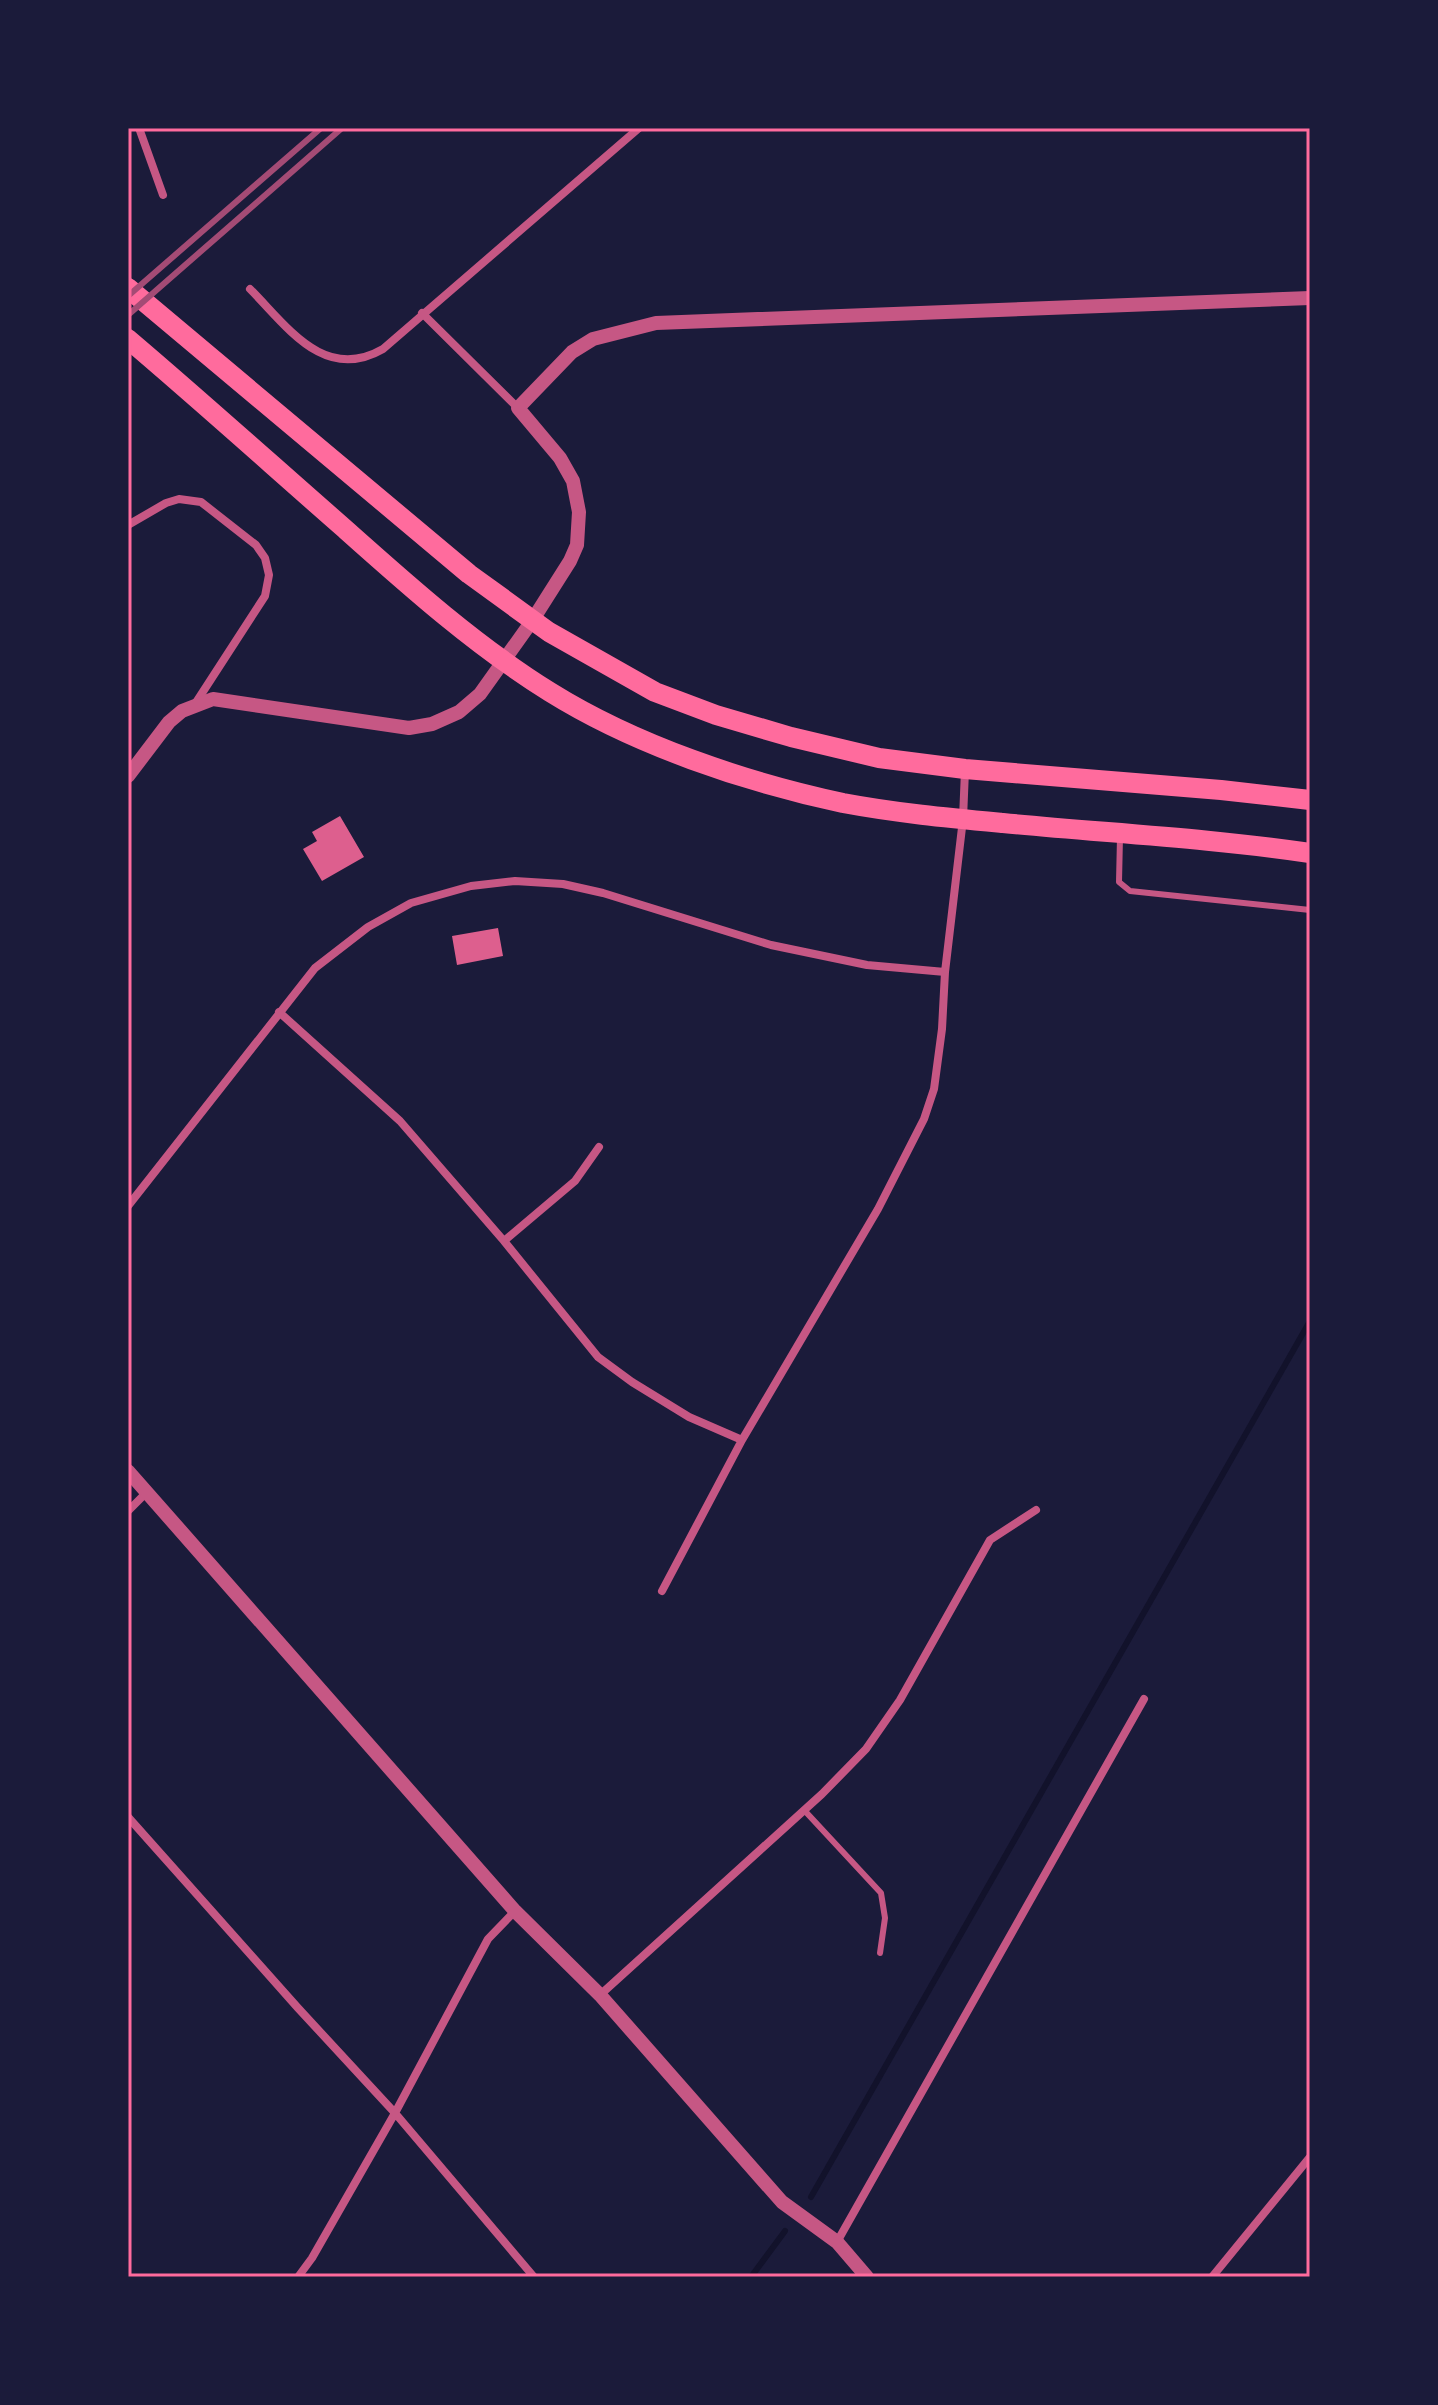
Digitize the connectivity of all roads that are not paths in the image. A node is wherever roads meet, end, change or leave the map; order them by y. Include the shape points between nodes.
1 (139, 128) edge
2 (639, 128) edge
3 (163, 195) dead end
4 (128, 288) edge
5 (250, 289) dead end
6 (1310, 298) edge
7 (422, 313) junction
8 (128, 339) edge
9 (518, 408) junction
10 (128, 525) edge
11 (532, 621) junction
12 (504, 661) junction
13 (194, 705) junction
14 (965, 769) junction
15 (128, 776) edge
16 (1310, 800) edge
17 (963, 819) junction
18 (1120, 833) junction
19 (1310, 853) edge
20 (1310, 910) edge
21 (945, 972) junction
22 (279, 1012) junction
23 (599, 1147) dead end
24 (128, 1206) edge
25 (504, 1241) junction
26 (742, 1440) junction
27 (128, 1471) edge
28 (146, 1493) junction
29 (1036, 1510) dead end
30 (128, 1511) edge
31 (662, 1591) dead end
32 (1144, 1699) dead end
33 (804, 1810) junction
34 (128, 1817) edge
35 (515, 1911) junction
36 (880, 1953) dead end
37 (600, 1995) junction
38 (395, 2113) junction
39 (1310, 2157) edge
40 (837, 2242) junction
41 (298, 2277) edge
42 (534, 2277) edge
43 (867, 2277) edge
44 (1212, 2277) edge

1 - 3 street
2 - 7 street
4 - 11 main road
5 - 7 street via 304,344 326,357 371,356
6 - 9 street via 656,323 593,339 572,352
7 - 9 street
8 - 12 main road via 398,576
9 - 11 street via 568,470 579,512 577,545
10 - 13 street via 166,503 201,502 265,558 265,596
11 - 12 street
11 - 14 main road via 655,692 716,715 879,758
12 - 13 street via 459,712 409,728 232,701
12 - 17 main road via 552,693 691,759 845,803
13 - 15 street via 169,722
14 - 16 main road
14 - 17 street
17 - 18 main road
17 - 21 street
18 - 19 main road
18 - 20 lane via 1119,882 1130,891
21 - 22 street via 867,965 771,945 603,893 515,881 471,886 411,903 368,927 315,968
21 - 26 street via 934,1089 924,1119
22 - 24 street
22 - 25 street via 400,1121
23 - 25 street via 575,1181
25 - 26 street via 598,1357 689,1417
26 - 31 street
27 - 28 street
28 - 30 street
28 - 35 street
29 - 33 street via 990,1540 900,1700 866,1749
32 - 40 street
33 - 36 lane via 881,1893 885,1918
33 - 37 street
34 - 38 street
35 - 37 street
35 - 38 street via 488,1939
37 - 40 street via 782,2202
38 - 41 street
38 - 42 street
39 - 44 street
40 - 43 street

